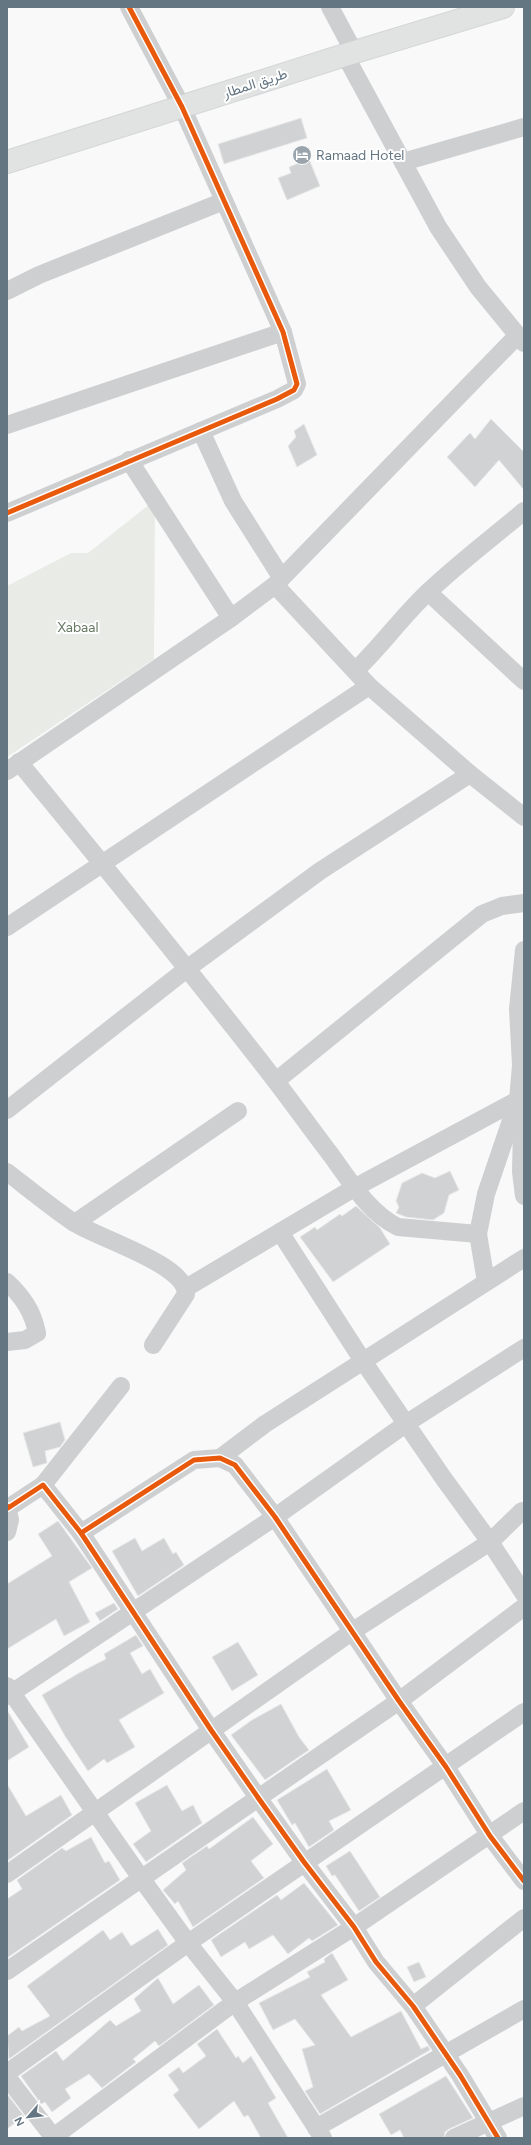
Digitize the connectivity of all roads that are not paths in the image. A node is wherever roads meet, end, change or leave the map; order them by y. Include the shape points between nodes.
1 (129, 7) edge
2 (330, 7) edge
3 (504, 7) edge
4 (349, 53) junction
5 (182, 107) junction
6 (524, 127) edge
7 (7, 162) edge
8 (403, 162) junction
9 (224, 201) junction
10 (7, 291) edge
11 (283, 332) junction
12 (521, 339) edge
13 (7, 425) edge
14 (201, 431) junction
15 (129, 460) junction
16 (524, 511) edge
17 (7, 513) edge
18 (278, 581) junction
19 (428, 592) junction
20 (231, 618) junction
21 (356, 670) junction
22 (524, 681) edge
23 (370, 686) junction
24 (13, 767) edge
25 (470, 774) junction
26 (524, 817) edge
27 (102, 864) junction
28 (524, 903) edge
29 (7, 927) edge
30 (524, 950) edge
31 (188, 968) junction
32 (521, 1009) edge
33 (276, 1081) junction
34 (518, 1100) junction
35 (7, 1110) edge
36 (238, 1110) dead end
37 (7, 1172) edge
38 (354, 1188) junction
39 (524, 1196) edge
40 (75, 1223) junction
41 (280, 1232) junction
42 (478, 1234) junction
43 (524, 1258) edge
44 (7, 1282) edge
45 (486, 1282) junction
46 (186, 1288) junction
47 (7, 1342) edge
48 (153, 1344) dead end
49 (524, 1348) edge
50 (363, 1361) junction
51 (121, 1386) dead end
52 (407, 1423) junction
53 (220, 1458) junction
54 (43, 1485) junction
55 (8, 1507) edge
56 (522, 1511) dead end
57 (275, 1517) junction
58 (7, 1532) edge
59 (81, 1533) junction
60 (490, 1542) junction
61 (524, 1594) edge
62 (524, 1607) edge
63 (133, 1612) junction
64 (353, 1631) junction
65 (9, 1691) edge
66 (399, 1701) junction
67 (524, 1712) edge
68 (211, 1730) junction
69 (446, 1767) junction
70 (259, 1799) junction
71 (524, 1811) edge
72 (94, 1812) junction
73 (490, 1836) junction
74 (304, 1862) junction
75 (7, 1874) edge
76 (141, 1878) junction
77 (524, 1881) edge
78 (524, 1918) edge
79 (354, 1927) junction
80 (188, 1943) junction
81 (7, 1971) edge
82 (235, 2002) junction
83 (413, 2006) junction
84 (524, 2009) edge
85 (447, 2055) junction
86 (7, 2073) edge
87 (7, 2077) edge
88 (524, 2106) edge
89 (488, 2122) junction
90 (321, 2135) edge
91 (53, 2138) edge
92 (454, 2138) edge
93 (498, 2138) edge

1 - 5 street
2 - 4 street
3 - 4 main road, طريق المطار
4 - 5 main road, طريق المطار
4 - 8 street
5 - 7 main road, طريق المطار
5 - 9 street
6 - 8 street
8 - 12 street via 438,227 478,287
9 - 10 street via 39,275
9 - 11 street
11 - 13 street
11 - 14 street via 297,378 294,390
12 - 18 street
14 - 15 street
14 - 18 street via 233,501
15 - 17 street
15 - 20 street
16 - 19 street
18 - 20 street
18 - 21 street
19 - 21 street via 403,616 376,651
19 - 22 street
20 - 24 street
21 - 23 street
23 - 25 street
23 - 27 street
24 - 27 street
25 - 26 street
25 - 31 street via 320,870
27 - 29 street
27 - 31 street
28 - 33 street via 502,906 482,914
30 - 32 street
31 - 33 street
31 - 35 street
32 - 34 street
33 - 38 street
34 - 38 street
34 - 39 street via 522,1127 521,1172
34 - 42 street via 486,1194
36 - 40 street
37 - 40 street
38 - 41 street
38 - 42 street via 381,1216 398,1227
40 - 46 street via 173,1272
41 - 46 street
41 - 50 street
42 - 45 street
43 - 45 street
44 - 47 street via 22,1297 34,1319 37,1333 25,1340
45 - 50 street
46 - 48 street via 186,1294
49 - 52 street
50 - 52 street
50 - 53 street via 265,1424
51 - 54 street
52 - 57 street
52 - 60 street
53 - 57 street via 235,1465
53 - 59 street via 194,1460
54 - 55 street
54 - 59 street
55 - 58 street via 10,1520
56 - 60 street
57 - 63 street
57 - 64 street
59 - 63 street
60 - 61 street
60 - 64 street
62 - 66 street
63 - 65 street
63 - 68 street
64 - 66 street
64 - 68 street
65 - 72 street
66 - 69 street
66 - 70 street
67 - 69 street
68 - 70 street
68 - 72 street
69 - 73 street
69 - 74 street
70 - 74 street
70 - 76 street
71 - 73 street
72 - 75 street
72 - 76 street
73 - 77 street
73 - 79 street
74 - 79 street
74 - 80 street
76 - 80 street
76 - 81 street
78 - 83 street
79 - 82 street
79 - 83 street via 376,1962
80 - 82 street
80 - 86 street
82 - 90 street
82 - 91 street
83 - 85 street
84 - 85 street
85 - 89 street
85 - 90 street
87 - 91 street
88 - 89 street
89 - 92 street
89 - 93 street

